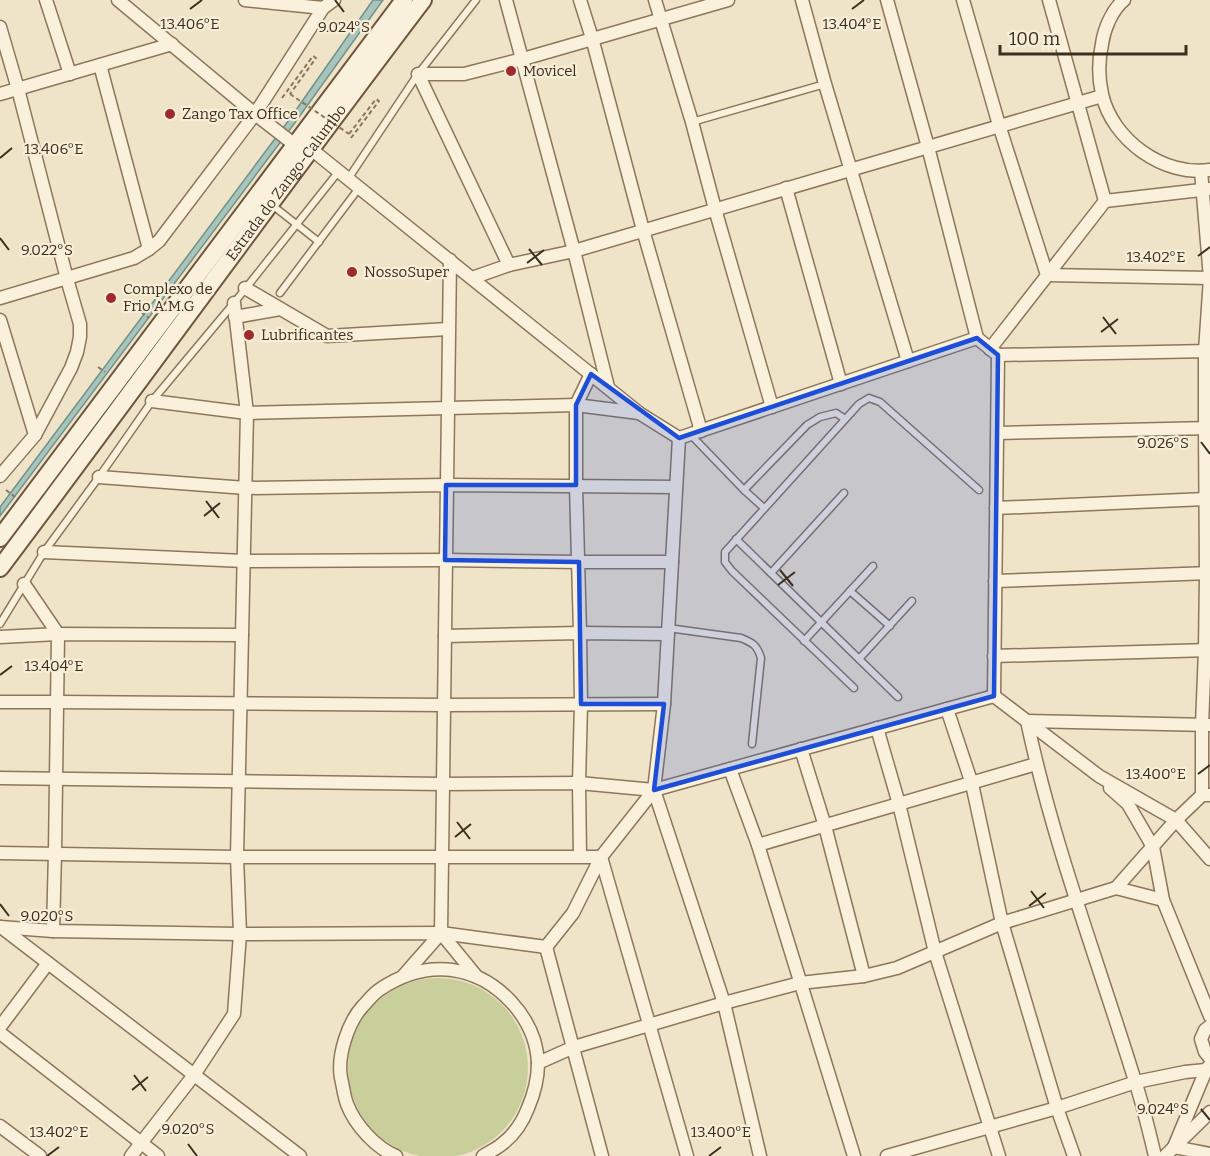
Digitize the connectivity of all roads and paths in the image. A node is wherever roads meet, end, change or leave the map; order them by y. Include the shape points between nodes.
1 (46, 0) edge
2 (118, 0) edge
3 (246, 0) edge
4 (334, 0) edge
5 (404, 0) edge
6 (423, 0) edge
7 (476, 0) edge
8 (506, 0) edge
9 (580, 0) edge
10 (655, 0) edge
11 (729, 0) edge
12 (802, 0) edge
13 (887, 0) edge
14 (963, 0) edge
15 (1049, 0) edge
16 (1124, 0) edge
17 (131, 5) edge
18 (323, 8) junction
19 (660, 19) junction
20 (0, 27) edge
21 (592, 38) junction
22 (172, 44) junction
23 (523, 59) junction
24 (100, 65) junction
25 (70, 74) junction
26 (418, 74) junction
27 (825, 84) junction
28 (18, 89) junction
29 (0, 94) edge
30 (1102, 96) junction
31 (282, 98) dead end
32 (1077, 102) junction
33 (255, 114) junction
34 (692, 122) junction
35 (999, 125) junction
36 (350, 136) junction
37 (303, 147) junction
38 (928, 147) junction
39 (851, 169) junction
40 (1206, 171) edge
41 (344, 175) junction
42 (359, 188) junction
43 (786, 188) junction
44 (1207, 189) edge
45 (1105, 201) junction
46 (270, 204) junction
47 (715, 209) junction
48 (297, 224) junction
49 (643, 230) junction
50 (319, 242) junction
51 (149, 249) junction
52 (574, 251) junction
53 (450, 261) junction
54 (509, 265) junction
55 (1047, 275) junction
56 (472, 278) junction
57 (1210, 278) edge
58 (66, 279) junction
59 (245, 288) junction
60 (280, 293) dead end
61 (0, 298) edge
62 (234, 303) junction
63 (280, 309) junction
64 (141, 312) dead end
65 (235, 317) junction
66 (152, 319) dead end
67 (0, 320) edge
68 (448, 329) junction
69 (977, 338) junction
70 (1208, 351) edge
71 (994, 352) junction
72 (908, 361) junction
73 (98, 367) dead end
74 (591, 374) junction
75 (110, 376) dead end
76 (841, 384) junction
77 (608, 387) junction
78 (152, 401) junction
79 (576, 405) junction
80 (772, 407) junction
81 (447, 409) junction
82 (248, 413) junction
83 (639, 413) junction
84 (844, 419) junction
85 (1207, 428) edge
86 (998, 433) junction
87 (690, 434) junction
88 (35, 435) junction
89 (0, 476) edge
90 (99, 477) junction
91 (446, 485) junction
92 (576, 485) junction
93 (676, 487) junction
94 (246, 488) junction
95 (6, 490) dead end
96 (744, 490) junction
97 (979, 490) dead end
98 (844, 493) dead end
99 (18, 498) dead end
100 (1206, 499) junction
101 (764, 508) junction
102 (996, 508) junction
103 (0, 538) edge
104 (736, 539) junction
105 (44, 552) junction
106 (446, 560) junction
107 (244, 561) junction
108 (579, 562) junction
109 (672, 562) junction
110 (873, 566) dead end
111 (0, 568) edge
112 (771, 573) junction
113 (1208, 573) edge
114 (995, 581) junction
115 (24, 584) junction
116 (850, 591) junction
117 (912, 601) dead end
118 (821, 622) junction
119 (0, 624) edge
120 (890, 626) junction
121 (668, 631) junction
122 (580, 633) junction
123 (58, 634) junction
124 (242, 635) junction
125 (445, 636) junction
126 (0, 637) edge
127 (804, 641) junction
128 (1208, 650) edge
129 (994, 656) junction
130 (859, 659) junction
131 (854, 688) dead end
132 (994, 696) junction
133 (898, 697) dead end
134 (0, 702) edge
135 (57, 702) junction
136 (241, 704) junction
137 (581, 704) junction
138 (664, 704) junction
139 (444, 705) junction
140 (947, 709) junction
141 (1027, 721) junction
142 (1206, 725) edge
143 (877, 728) junction
144 (752, 744) dead end
145 (801, 749) junction
146 (1036, 764) junction
147 (730, 769) junction
148 (1099, 776) junction
149 (0, 778) edge
150 (56, 779) junction
151 (239, 781) junction
152 (579, 783) junction
153 (443, 784) junction
154 (972, 784) junction
155 (654, 790) junction
156 (1206, 795) edge
157 (899, 804) junction
158 (1176, 820) junction
159 (825, 825) junction
160 (758, 845) junction
161 (1152, 847) junction
162 (0, 853) edge
163 (55, 853) junction
164 (580, 856) junction
165 (237, 857) junction
166 (601, 857) junction
167 (442, 858) junction
168 (1210, 859) edge
169 (1116, 888) junction
170 (1163, 900) junction
171 (1076, 901) junction
172 (1002, 923) junction
173 (0, 927) edge
174 (52, 931) junction
175 (441, 933) junction
176 (240, 934) junction
177 (546, 947) junction
178 (935, 952) junction
179 (48, 963) junction
180 (405, 975) junction
181 (864, 976) junction
182 (477, 977) junction
183 (800, 983) junction
184 (724, 1003) junction
185 (1210, 1016) edge
186 (650, 1026) junction
187 (1210, 1026) edge
188 (0, 1027) edge
189 (0, 1033) edge
190 (574, 1047) junction
191 (538, 1063) junction
192 (1209, 1064) edge
193 (194, 1075) junction
194 (1136, 1082) junction
195 (1057, 1108) junction
196 (1210, 1112) edge
197 (0, 1126) edge
198 (988, 1127) junction
199 (141, 1144) junction
200 (923, 1151) edge
201 (1169, 1152) edge
202 (1210, 1154) edge
203 (390, 1155) edge
204 (40, 1156) edge
205 (131, 1156) edge
206 (158, 1156) edge
207 (300, 1156) edge
208 (483, 1156) edge
209 (602, 1156) edge
210 (687, 1156) edge
211 (760, 1156) edge
212 (854, 1156) edge
213 (887, 1156) edge
214 (999, 1156) edge
215 (1074, 1156) edge
216 (1155, 1156) edge

1 - 25 street
2 - 17 street
3 - 18 street
4 - 18 street
5 - 37 main road, Estrada do Zango-Calumbo
6 - 37 main road, Estrada do Zango-Calumbo
7 - 26 lane
8 - 23 street
9 - 21 street
10 - 19 street
11 - 19 street
12 - 27 street
13 - 38 street
14 - 35 street
15 - 32 street
16 - 30 street via 1104,32 1098,64
17 - 22 street
18 - 33 street
19 - 21 street
19 - 34 street
20 - 28 street
21 - 23 street
21 - 49 street
22 - 24 street
22 - 33 street
23 - 26 street via 464,74
23 - 52 street
24 - 25 street
24 - 51 street
25 - 28 street
26 - 41 lane
26 - 54 street
27 - 34 lane
27 - 39 street
28 - 29 street
28 - 58 street
30 - 32 street
30 - 40 street via 1113,120 1143,152 1175,167
31 - 36 path, bridge via 313,56 316,58 290,94
32 - 35 street
32 - 45 street
33 - 37 street
33 - 51 street
34 - 47 street
35 - 38 street
35 - 55 street
36 - 36 path via 379,101 376,99
37 - 41 street
37 - 46 main road, Estrada do Zango-Calumbo
37 - 103 main road, Estrada do Zango-Calumbo
38 - 39 street
38 - 69 street
39 - 43 street
39 - 72 street
40 - 44 street
41 - 42 street
41 - 48 lane
42 - 50 lane
42 - 53 street
43 - 47 street
43 - 76 street
44 - 45 street
44 - 57 street
45 - 55 street
46 - 48 lane
46 - 111 main road, Estrada do Zango-Calumbo
47 - 49 street
47 - 80 street
48 - 50 lane
48 - 59 lane
49 - 52 street
49 - 87 street
50 - 60 lane
51 - 58 street via 134,258
52 - 54 street
52 - 77 street
53 - 56 street
53 - 68 street
54 - 56 street
55 - 57 street
55 - 71 street
56 - 74 street
57 - 70 street
58 - 61 street
58 - 88 street via 80,324 80,337 71,368
59 - 62 lane
59 - 63 street
62 - 65 street
62 - 78 lane
63 - 65 street
63 - 68 street via 327,336
64 - 66 path
65 - 82 street
67 - 88 street
68 - 81 street
69 - 71 street
69 - 72 street
70 - 71 street
70 - 85 street
71 - 86 street
72 - 76 street
73 - 75 path
74 - 77 street
74 - 79 street
76 - 80 street
77 - 83 street
78 - 82 street
78 - 90 lane
79 - 81 street
79 - 83 street
79 - 92 street
80 - 87 street
81 - 82 street
81 - 91 street
82 - 94 street
83 - 87 street
84 - 96 lane via 836,413 807,425
84 - 97 lane via 869,398 879,402
84 - 101 lane
85 - 86 street
85 - 100 street
86 - 102 street
87 - 93 street
87 - 96 lane
88 - 89 street
90 - 94 street
90 - 105 lane
91 - 92 street
91 - 94 street
91 - 106 street
92 - 93 street
92 - 108 street
93 - 109 street
94 - 107 street
95 - 99 path
96 - 101 lane
98 - 112 lane
100 - 102 street
100 - 113 street
101 - 104 lane
102 - 114 street
104 - 112 lane
104 - 127 lane via 725,552 725,562
105 - 107 street
105 - 115 lane
106 - 107 street
106 - 108 street
106 - 125 street
107 - 124 street
108 - 109 street
108 - 122 street
109 - 121 street
110 - 116 lane
112 - 118 lane
113 - 114 street
113 - 128 street
114 - 129 street
115 - 119 lane
115 - 123 street
116 - 118 lane
116 - 120 lane
117 - 120 lane
118 - 127 lane
118 - 130 lane
120 - 130 lane
121 - 122 street
121 - 138 street
121 - 144 lane via 741,638 759,649
122 - 125 street
122 - 137 street
123 - 124 street
123 - 126 street
123 - 135 street
124 - 136 street
125 - 139 street
127 - 131 lane
128 - 129 street
128 - 142 street
129 - 132 street
130 - 133 lane
132 - 140 street
132 - 141 street
134 - 135 street
135 - 136 street
135 - 150 street
136 - 139 street
136 - 151 street
137 - 138 street
137 - 139 street
137 - 152 street
138 - 155 street
139 - 153 street
140 - 143 street
140 - 154 street
141 - 142 street
141 - 146 street
141 - 148 street
142 - 156 street
143 - 145 street
143 - 157 street
145 - 147 street
145 - 159 street
146 - 154 street
146 - 171 street
147 - 155 street
147 - 160 street
148 - 158 street
148 - 161 street via 1128,804
149 - 150 street
150 - 151 street
150 - 163 street
151 - 153 street
151 - 165 street
152 - 153 street
152 - 155 street
152 - 164 street
153 - 167 street
154 - 157 street
154 - 172 street
155 - 166 street
155 - 184 street
156 - 158 street
157 - 159 street
157 - 178 street
158 - 161 street
158 - 168 street
159 - 160 street
159 - 181 street
160 - 183 street
161 - 169 street
161 - 170 street
162 - 163 street
163 - 165 street
163 - 174 street
164 - 166 street
164 - 167 street
165 - 167 street
165 - 176 street
166 - 177 street via 573,913
166 - 186 street
167 - 175 street
169 - 170 street
169 - 171 street
170 - 185 street
171 - 172 street
171 - 194 street
172 - 178 street
172 - 195 street
173 - 174 street
173 - 179 street
174 - 176 street
175 - 176 street
175 - 177 street
175 - 180 street
175 - 182 street
176 - 193 street via 234,1014
177 - 190 street
178 - 181 street
178 - 198 street
179 - 188 street
179 - 193 street
180 - 182 street via 453,970
180 - 203 street via 377,991 356,1014 343,1043 340,1074 348,1105 364,1132
181 - 183 street
182 - 191 street via 500,991 519,1011 532,1036
183 - 184 street
183 - 212 street
184 - 186 street
184 - 211 street
186 - 190 street
186 - 210 street
187 - 192 street via 1201,1039
189 - 199 street
190 - 191 street
190 - 209 street
191 - 208 street via 535,1093 523,1121 503,1144
192 - 194 street
192 - 201 street
193 - 199 street
193 - 207 street
194 - 195 street
194 - 216 street
195 - 198 street
195 - 215 street
196 - 201 street
197 - 204 street
198 - 200 street
198 - 214 street
199 - 205 street
199 - 206 street
200 - 213 street
201 - 202 street

